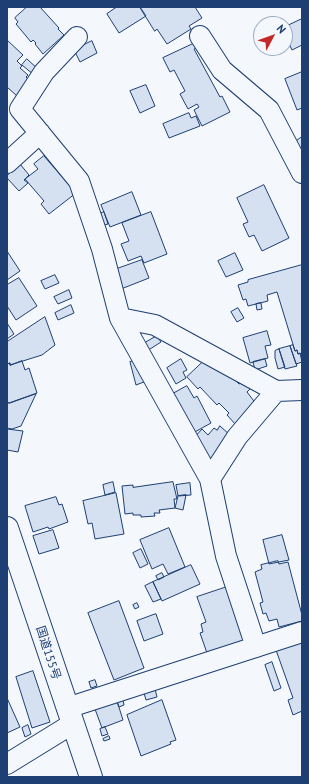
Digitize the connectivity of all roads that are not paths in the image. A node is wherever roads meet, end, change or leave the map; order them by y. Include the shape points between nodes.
1 (200, 36) dead end
2 (77, 37) dead end
3 (40, 133) junction
4 (7, 163) edge
5 (302, 173) edge
6 (120, 318) junction
7 (302, 390) edge
8 (276, 391) junction
9 (210, 479) junction
10 (7, 528) edge
11 (302, 632) edge
12 (256, 647) junction
13 (70, 716) junction
14 (7, 764) edge
15 (91, 777) edge

1 - 5 street via 222,70 270,110
2 - 3 street via 44,72 20,109
3 - 4 street
3 - 6 street via 79,181 102,249
6 - 8 street via 155,325
6 - 9 street
7 - 8 street
8 - 9 street via 237,437
9 - 12 street via 226,556
10 - 13 highway, 国道155号
11 - 12 street
12 - 13 street
13 - 14 street
13 - 15 highway, 国道155号

